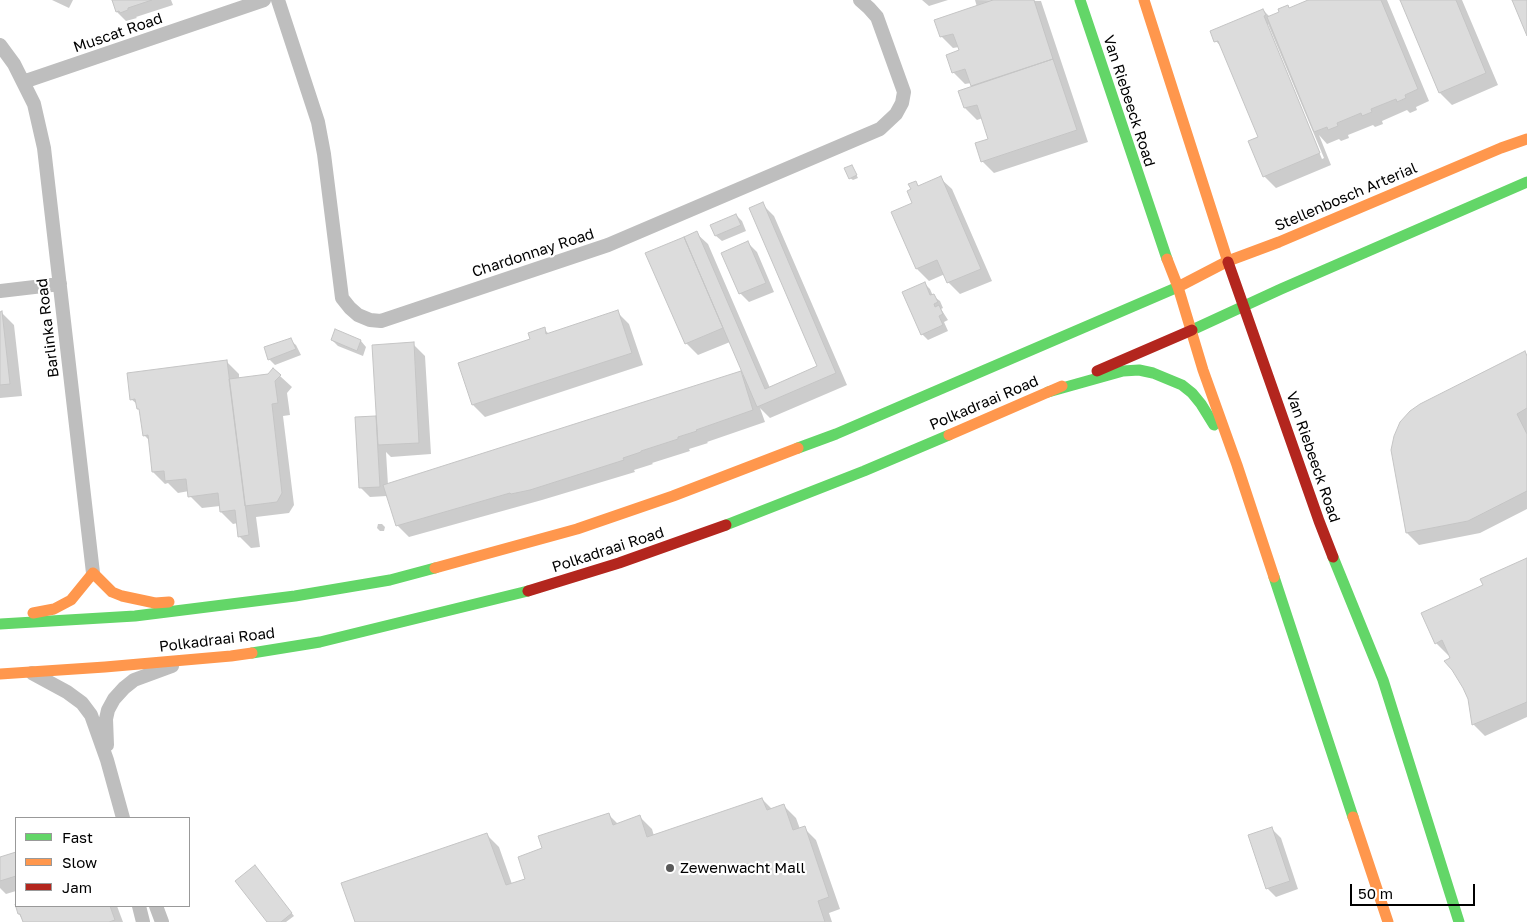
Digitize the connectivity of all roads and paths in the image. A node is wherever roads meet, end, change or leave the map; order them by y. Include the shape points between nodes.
1 (264, 0) edge
2 (278, 0) edge
3 (860, 0) edge
4 (1080, 0) edge
5 (1144, 0) edge
6 (0, 45) edge
7 (23, 82) junction
8 (1527, 139) edge
9 (1527, 182) edge
10 (1228, 262) junction
11 (60, 284) junction
12 (1178, 287) junction
13 (0, 290) edge
14 (1244, 306) junction
15 (1192, 330) junction
16 (1048, 392) junction
17 (1237, 464) junction
18 (93, 573) junction
19 (295, 596) junction
20 (0, 615) edge
21 (0, 624) edge
22 (192, 660) junction
23 (32, 672) junction
24 (0, 674) edge
25 (108, 760) junction
26 (123, 817) edge
27 (139, 907) edge
28 (156, 907) edge
29 (143, 922) edge
30 (162, 922) edge
31 (1388, 922) edge
32 (1459, 922) edge

1 - 7 street, Muscat Road
2 - 3 street, Chardonnay Road via 318,122 342,298 358,316 381,321 608,245 880,129 896,114 904,92 877,17
4 - 12 main road, Van Riebeeck Road
5 - 10 main road, Van Riebeeck Road
6 - 7 street
7 - 11 street, Barlinka Road via 40,126
8 - 10 main road, Stellenbosch Arterial
9 - 14 main road
10 - 12 main road, Stellenbosch Arterial
10 - 14 main road, Van Riebeeck Road
11 - 13 street
11 - 18 street, Barlinka Road
12 - 15 main road, Van Riebeeck Road
12 - 19 main road, Polkadraai Road via 836,434 673,496 577,529 390,580
14 - 15 main road
14 - 32 main road, Van Riebeeck Road via 1319,521 1382,680
15 - 16 main road, Polkadraai Road
15 - 17 main road, Van Riebeeck Road
16 - 17 main road via 1123,371 1153,372 1182,385 1202,404
16 - 22 main road, Polkadraai Road via 750,518 619,563 522,593 342,637
17 - 31 main road, Van Riebeeck Road
18 - 19 main road via 112,592 155,604 242,596
18 - 20 main road via 77,595 62,606 38,613
19 - 21 main road, Polkadraai Road via 135,616
22 - 23 main road, Polkadraai Road
22 - 25 street via 134,680 124,688 108,710
23 - 24 main road, Polkadraai Road
23 - 25 street via 82,703 91,715
25 - 26 street
27 - 29 street
28 - 30 street

